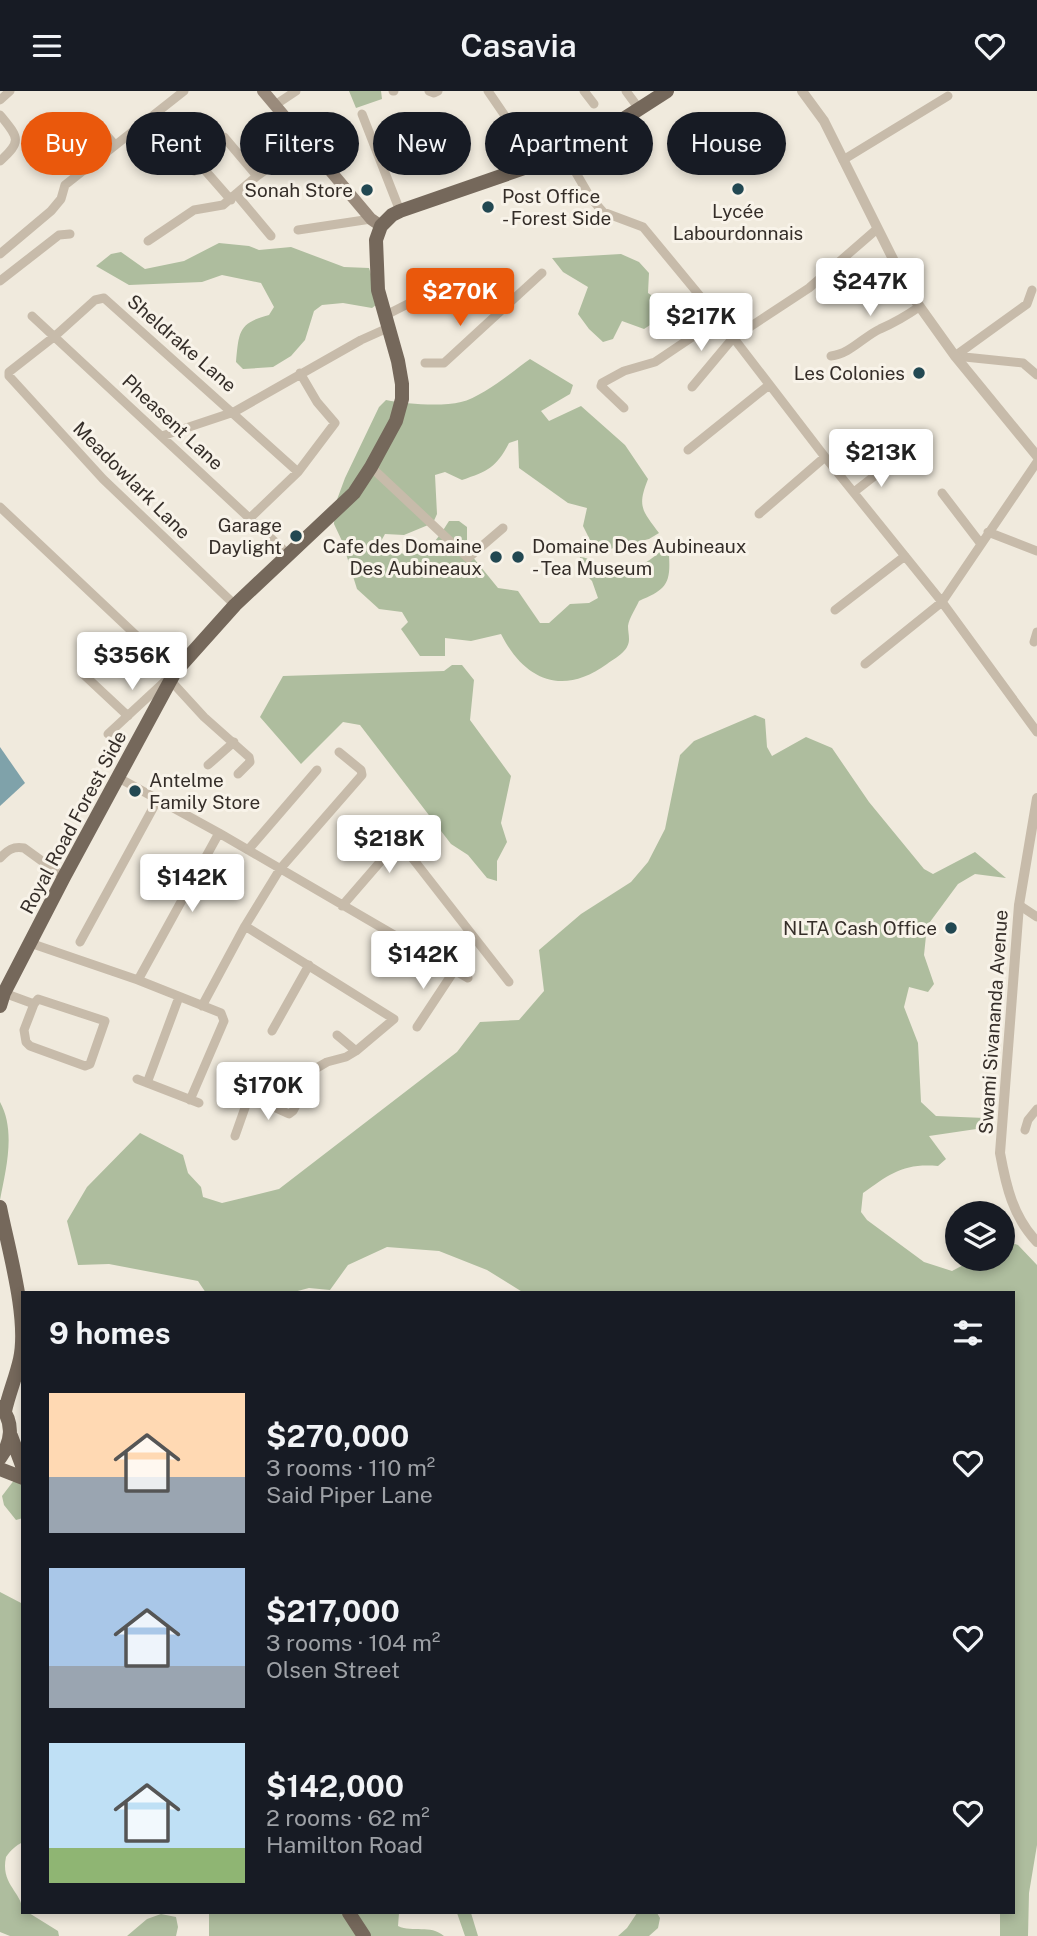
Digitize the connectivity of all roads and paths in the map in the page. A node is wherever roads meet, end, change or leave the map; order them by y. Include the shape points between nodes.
1 (10, 91) edge
2 (184, 91) edge
3 (263, 91) edge
4 (296, 91) edge
5 (429, 91) edge
6 (438, 91) edge
7 (488, 91) edge
8 (584, 91) edge
9 (626, 91) edge
10 (802, 91) edge
11 (661, 93) edge
12 (948, 96) dead end
13 (0, 100) edge
14 (594, 104) dead end
15 (275, 105) junction
16 (640, 110) junction
17 (281, 112) edge
18 (502, 112) edge
19 (637, 112) edge
20 (362, 114) dead end
21 (0, 115) edge
22 (226, 139) edge
23 (112, 143) edge
24 (114, 145) junction
25 (843, 160) junction
26 (0, 161) edge
27 (210, 175) edge
28 (333, 175) edge
29 (506, 175) edge
30 (577, 175) edge
31 (257, 176) joint
32 (233, 197) junction
33 (400, 211) junction
34 (376, 228) junction
35 (877, 229) junction
36 (298, 230) dead end
37 (70, 234) dead end
38 (271, 236) dead end
39 (148, 241) dead end
40 (0, 254) edge
41 (542, 273) dead end
42 (0, 281) edge
43 (1032, 290) dead end
44 (919, 307) junction
45 (501, 310) junction
46 (32, 316) dead end
47 (719, 319) junction
48 (388, 321) junction
49 (55, 336) junction
50 (733, 338) junction
51 (831, 356) dead end
52 (955, 356) junction
53 (425, 363) dead end
54 (300, 373) junction
55 (1037, 375) edge
56 (9, 376) joint
57 (769, 385) junction
58 (692, 387) dead end
59 (624, 408) dead end
60 (234, 412) junction
61 (162, 436) junction
62 (688, 450) dead end
63 (1037, 456) edge
64 (825, 457) junction
65 (1037, 462) edge
66 (891, 463) dead end
67 (371, 467) junction
68 (298, 472) junction
69 (854, 492) junction
70 (942, 493) dead end
71 (0, 507) edge
72 (759, 514) dead end
73 (250, 518) junction
74 (503, 528) dead end
75 (988, 532) junction
76 (981, 544) junction
77 (1037, 551) edge
78 (289, 555) junction
79 (905, 556) junction
80 (942, 602) junction
81 (235, 605) junction
82 (835, 610) dead end
83 (864, 664) dead end
84 (82, 673) dead end
85 (173, 676) junction
86 (128, 716) junction
87 (1037, 733) edge
88 (108, 734) dead end
89 (233, 741) junction
90 (339, 752) dead end
91 (208, 765) dead end
92 (317, 770) dead end
93 (238, 775) dead end
94 (117, 777) junction
95 (1037, 798) edge
96 (158, 799) junction
97 (414, 824) dead end
98 (219, 833) junction
99 (399, 841) junction
100 (248, 850) junction
101 (0, 857) edge
102 (280, 869) junction
103 (64, 877) junction
104 (1019, 905) junction
105 (342, 906) junction
106 (1037, 917) edge
107 (245, 926) junction
108 (80, 942) dead end
109 (30, 943) junction
110 (309, 965) junction
111 (454, 971) junction
112 (468, 978) dead end
113 (138, 981) junction
114 (509, 982) dead end
115 (179, 997) junction
116 (2, 999) edge
117 (34, 1004) junction
118 (202, 1006) junction
119 (418, 1027) dead end
120 (272, 1031) dead end
121 (337, 1035) dead end
122 (356, 1051) junction
123 (136, 1079) dead end
124 (147, 1083) junction
125 (1037, 1109) edge
126 (1025, 1130) dead end
127 (235, 1136) dead end
128 (0, 1207) edge
129 (1037, 1242) edge
130 (16, 1368) junction
131 (0, 1385) edge
132 (2, 1408) edge
133 (10, 1435) junction
134 (0, 1458) edge
135 (21, 1463) edge
136 (0, 1469) edge
137 (21, 1477) edge
138 (350, 1914) edge
139 (364, 1936) edge

1 - 13 street
2 - 24 street
3 - 15 main road
4 - 15 street
5 - 6 street
7 - 18 street
8 - 14 street
9 - 16 street
10 - 25 street via 824,121
11 - 16 main road
12 - 25 street
15 - 17 main road
16 - 19 main road
20 - 33 street
21 - 26 street via 16,140 14,149
22 - 31 street
23 - 24 street
24 - 40 street via 65,185 51,211
25 - 35 street
27 - 32 street
28 - 34 main road
29 - 33 main road
30 - 47 street via 604,212 643,227
31 - 32 street
32 - 38 street
32 - 39 street via 223,205 194,210
33 - 34 main road
34 - 36 street
34 - 48 main road, Royal Road Forest Side via 376,277
35 - 44 street
35 - 50 street via 809,288
37 - 42 street via 59,235
41 - 45 street
43 - 52 street via 1027,304
44 - 51 street
44 - 52 street
45 - 48 street via 463,276
45 - 53 street via 444,363
46 - 49 street, Pheasent Lane
47 - 50 street
47 - 59 street via 655,362 603,383
48 - 54 street
48 - 67 main road, Royal Road Forest Side via 402,400
49 - 56 street, Sheldrake Lane
49 - 60 street, Sheldrake Lane via 95,300 104,298
49 - 61 street, Pheasent Lane
50 - 57 street
50 - 58 street
52 - 55 street via 1023,363
52 - 63 street
54 - 60 street
54 - 68 street via 335,423
56 - 81 street, Meadowlark Lane via 103,479
57 - 62 street
57 - 64 street
60 - 61 street
60 - 68 street, Sheldrake Lane
61 - 73 street, Pheasent Lane
64 - 69 street
64 - 72 street
65 - 75 street
66 - 69 street
67 - 74 street via 468,558
67 - 78 main road, Royal Road Forest Side via 354,493
68 - 73 street
69 - 79 street
70 - 76 street
71 - 85 street
73 - 78 street, Pheasent Lane
75 - 76 street
75 - 77 street
76 - 80 street
78 - 81 main road, Royal Road Forest Side
79 - 80 street
79 - 82 street
80 - 83 street
80 - 87 street
81 - 85 main road, Royal Road Forest Side
84 - 86 street
85 - 86 street
85 - 89 street via 204,717
85 - 94 main road, Royal Road Forest Side
86 - 88 street
89 - 91 street
89 - 93 street via 251,759
90 - 102 street via 362,775
92 - 100 street
94 - 96 street
94 - 103 main road, Royal Road Forest Side
95 - 104 street, Swami Sivananda Avenue
96 - 98 street
96 - 108 street
97 - 99 street
98 - 100 street
98 - 113 street
99 - 105 street
99 - 114 street
100 - 102 street
101 - 103 street via 9,849 24,848
102 - 105 street
102 - 107 street
103 - 109 main road, Royal Road Forest Side
104 - 106 street
104 - 129 street, Swami Sivananda Avenue via 1000,1153 1014,1209
105 - 111 street
107 - 110 street
107 - 118 street
109 - 113 street
109 - 116 main road, Royal Road Forest Side
110 - 120 street via 296,999
110 - 122 street via 394,1019
111 - 112 street
111 - 119 street
113 - 115 street
115 - 118 street
115 - 124 street
116 - 117 street
117 - 117 street via 38,999 105,1021 90,1064 85,1066 26,1042 24,1030
118 - 124 street via 221,1013 224,1021 194,1102
121 - 122 street
122 - 127 street via 315,1069 293,1111 285,1114 256,1099 247,1103
123 - 124 street
125 - 126 street
128 - 130 main road via 18,1299 20,1357
130 - 131 main road
130 - 132 main road
132 - 133 main road
133 - 134 main road
133 - 135 main road
136 - 137 main road
138 - 139 main road

